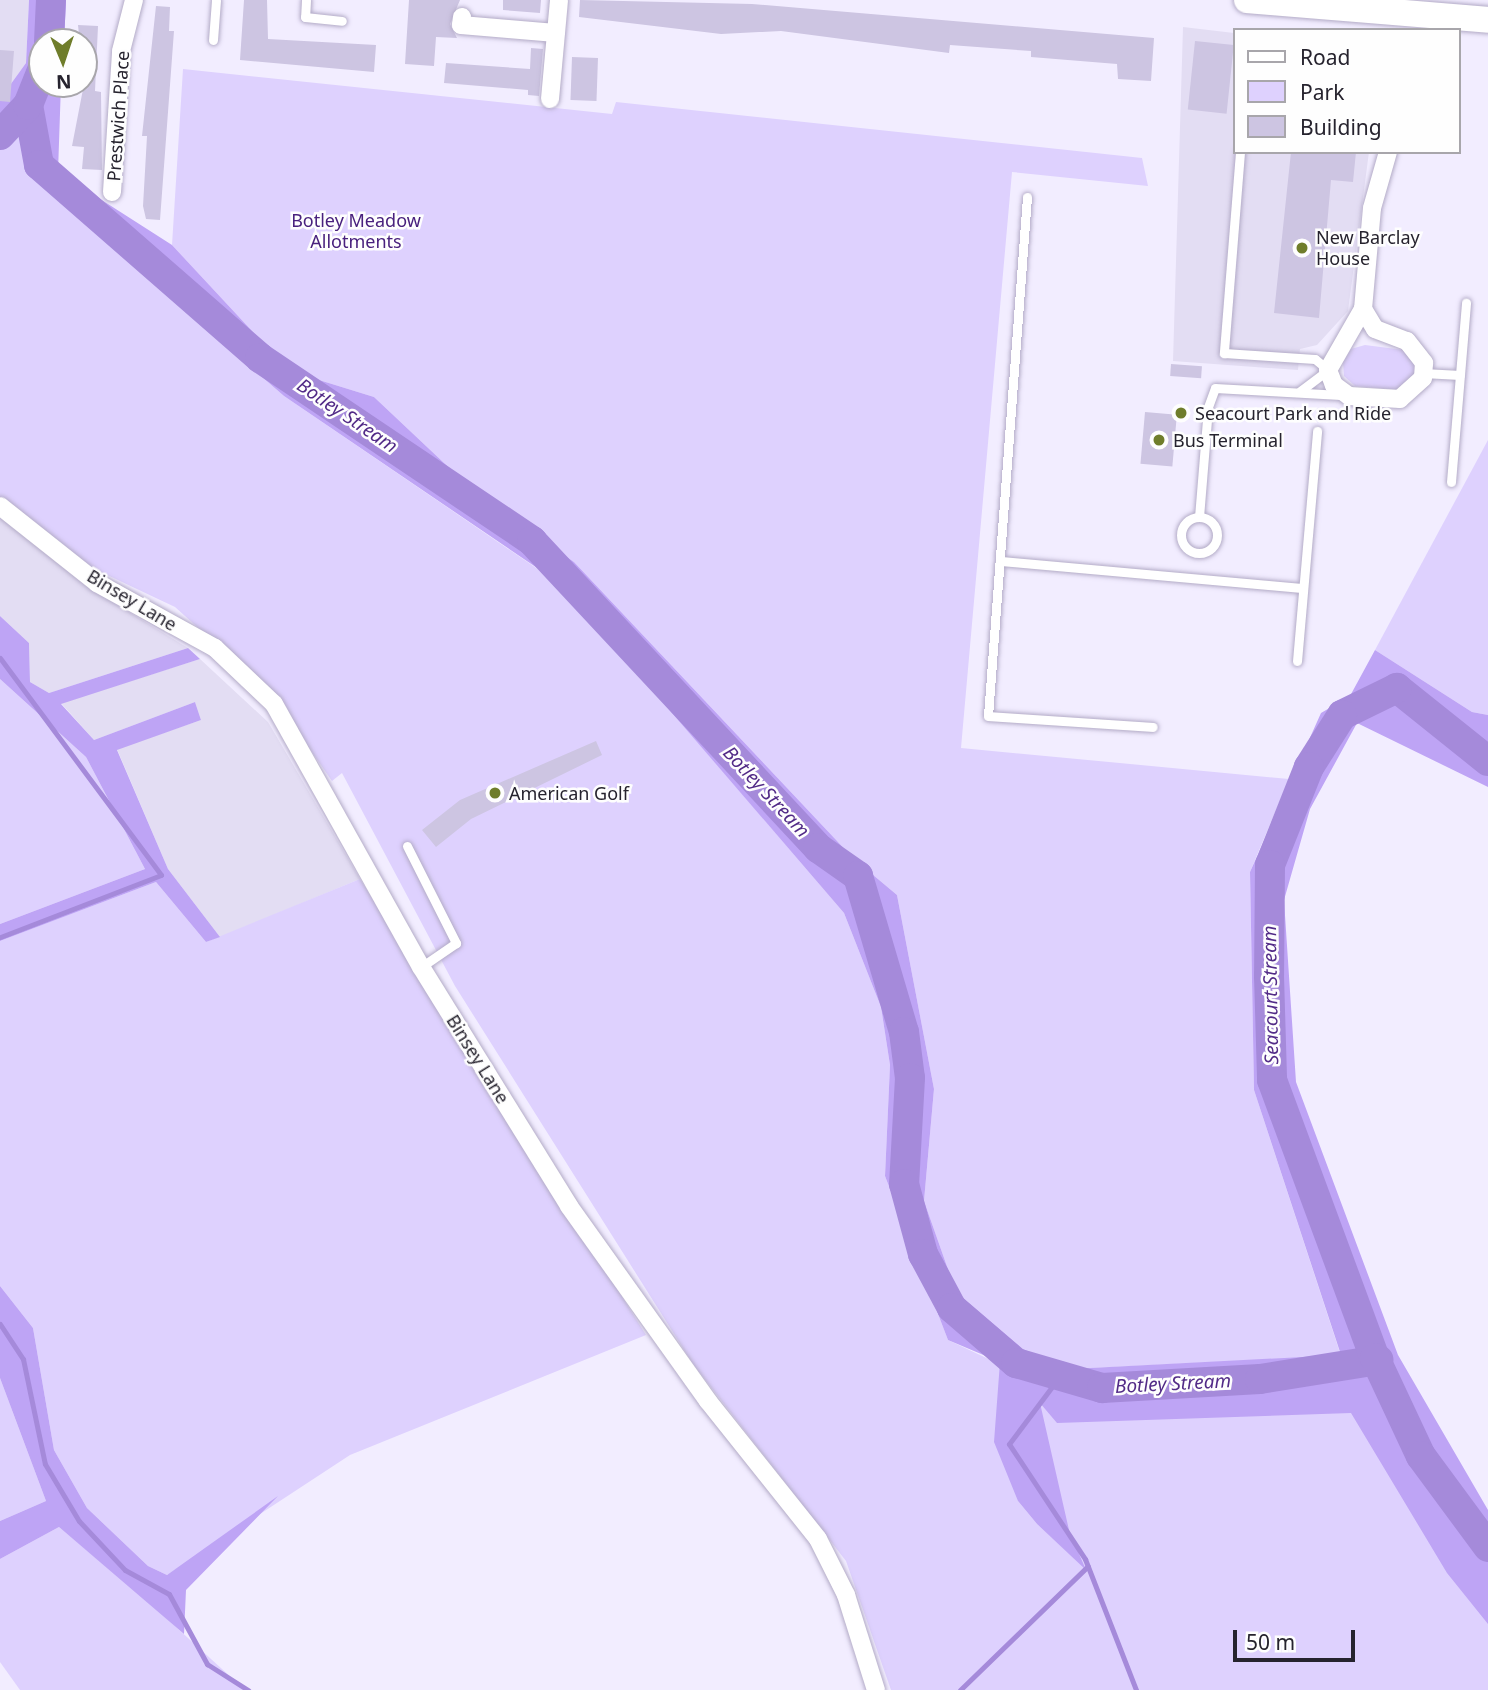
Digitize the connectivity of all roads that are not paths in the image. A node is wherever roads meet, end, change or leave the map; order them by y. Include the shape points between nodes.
1 (134, 0) edge
2 (216, 0) edge
3 (306, 0) edge
4 (559, 0) edge
5 (1247, 0) edge
6 (462, 17) dead end
7 (1488, 20) edge
8 (342, 21) dead end
9 (1424, 23) edge
10 (556, 33) junction
11 (213, 40) dead end
12 (550, 99) dead end
13 (1240, 154) edge
14 (1387, 154) edge
15 (112, 192) dead end
16 (1027, 197) dead end
17 (1466, 303) dead end
18 (1363, 309) junction
19 (1328, 370) junction
20 (1423, 373) junction
21 (1460, 375) junction
22 (1300, 391) junction
23 (1349, 396) junction
24 (1317, 431) dead end
25 (1451, 482) dead end
26 (0, 506) edge
27 (1199, 517) junction
28 (1000, 561) junction
29 (1303, 588) junction
30 (1297, 661) dead end
31 (1153, 727) dead end
32 (407, 846) dead end
33 (421, 967) junction
34 (876, 1690) edge

1 - 15 street, Prestwich Place via 121,51
2 - 11 lane
3 - 8 lane via 305,17
4 - 10 street
5 - 9 main road
6 - 10 street via 461,25
7 - 9 main road
10 - 12 street
13 - 19 lane via 1224,353 1315,359
14 - 18 street via 1372,208
16 - 28 lane
17 - 21 lane
18 - 19 street
18 - 20 street via 1375,329 1418,352
19 - 22 lane
19 - 23 street via 1334,385
20 - 21 lane
20 - 23 street via 1413,391 1399,399
21 - 25 lane
22 - 23 lane
22 - 27 lane via 1215,388 1208,407
24 - 29 lane
26 - 33 street, Binsey Lane via 97,583 215,648 274,704
27 - 27 lane via 1210,521 1217,537 1208,551 1197,553 1180,534 1184,523
28 - 29 lane
28 - 31 lane via 988,716
29 - 30 lane
32 - 33 lane via 457,943
33 - 34 street, Binsey Lane via 569,1206 708,1401 818,1539 846,1595

